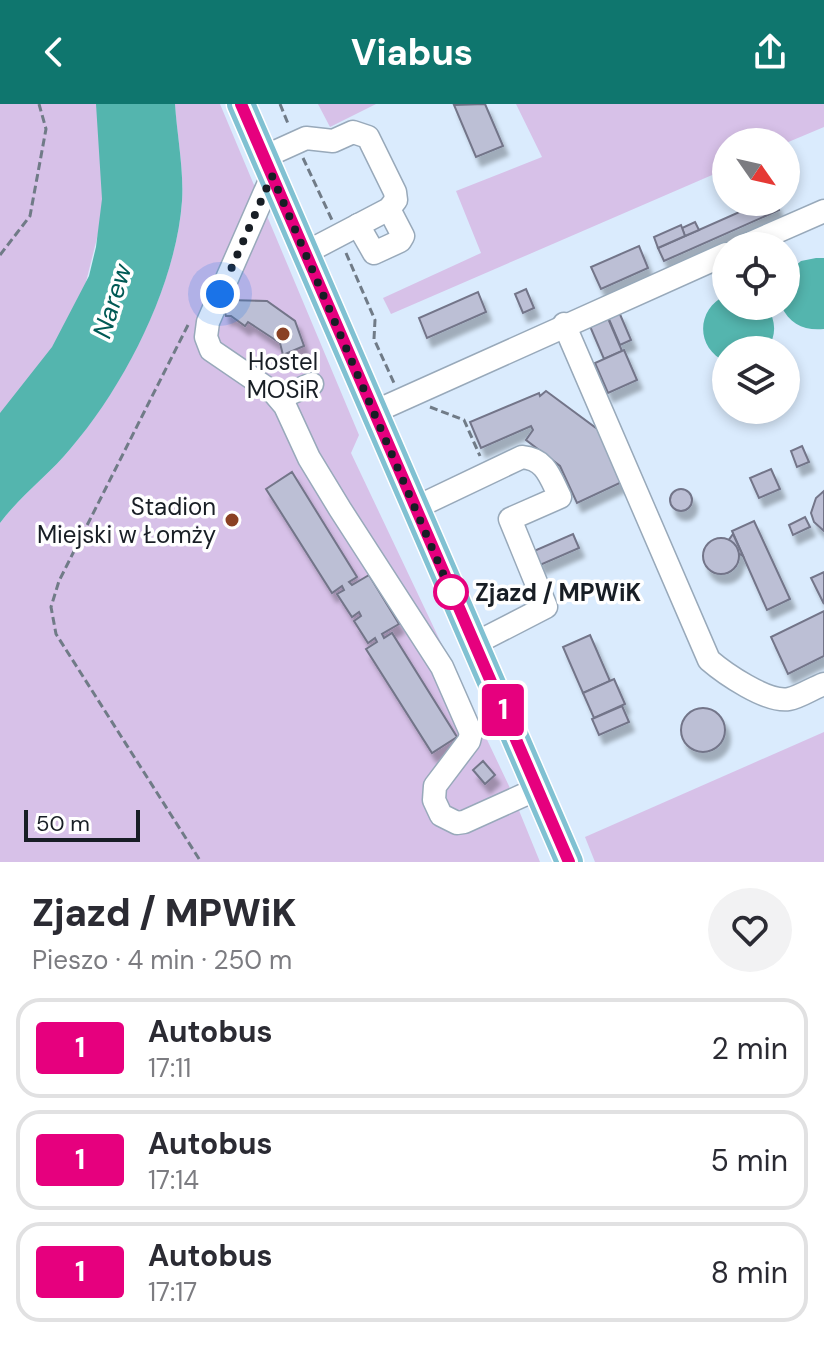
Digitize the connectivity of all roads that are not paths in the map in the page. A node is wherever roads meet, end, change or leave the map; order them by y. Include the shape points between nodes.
1 (241, 104) edge
2 (268, 166) junction
3 (389, 209) junction
4 (824, 211) edge
5 (348, 230) junction
6 (776, 232) edge
7 (305, 253) junction
8 (712, 260) edge
9 (564, 324) junction
10 (312, 384) dead end
11 (279, 398) junction
12 (374, 412) junction
13 (415, 508) junction
14 (474, 644) junction
15 (824, 684) edge
16 (537, 789) junction
17 (569, 862) edge

1 - 2 main road
2 - 3 lane via 306,138 333,141 353,132 368,137 395,192
2 - 7 main road
2 - 11 lane via 206,332 214,353
3 - 5 lane
3 - 5 lane via 403,236 400,241 374,253
4 - 6 lane
5 - 7 lane
7 - 12 main road
8 - 9 lane
9 - 12 lane
9 - 15 lane via 709,660 778,699
10 - 11 lane
11 - 16 lane via 309,458 442,667 471,733 435,786 438,812 464,822
12 - 13 main road
13 - 14 main road
13 - 14 lane via 522,457 546,466 560,497 510,519 546,607
14 - 16 main road
16 - 17 main road

